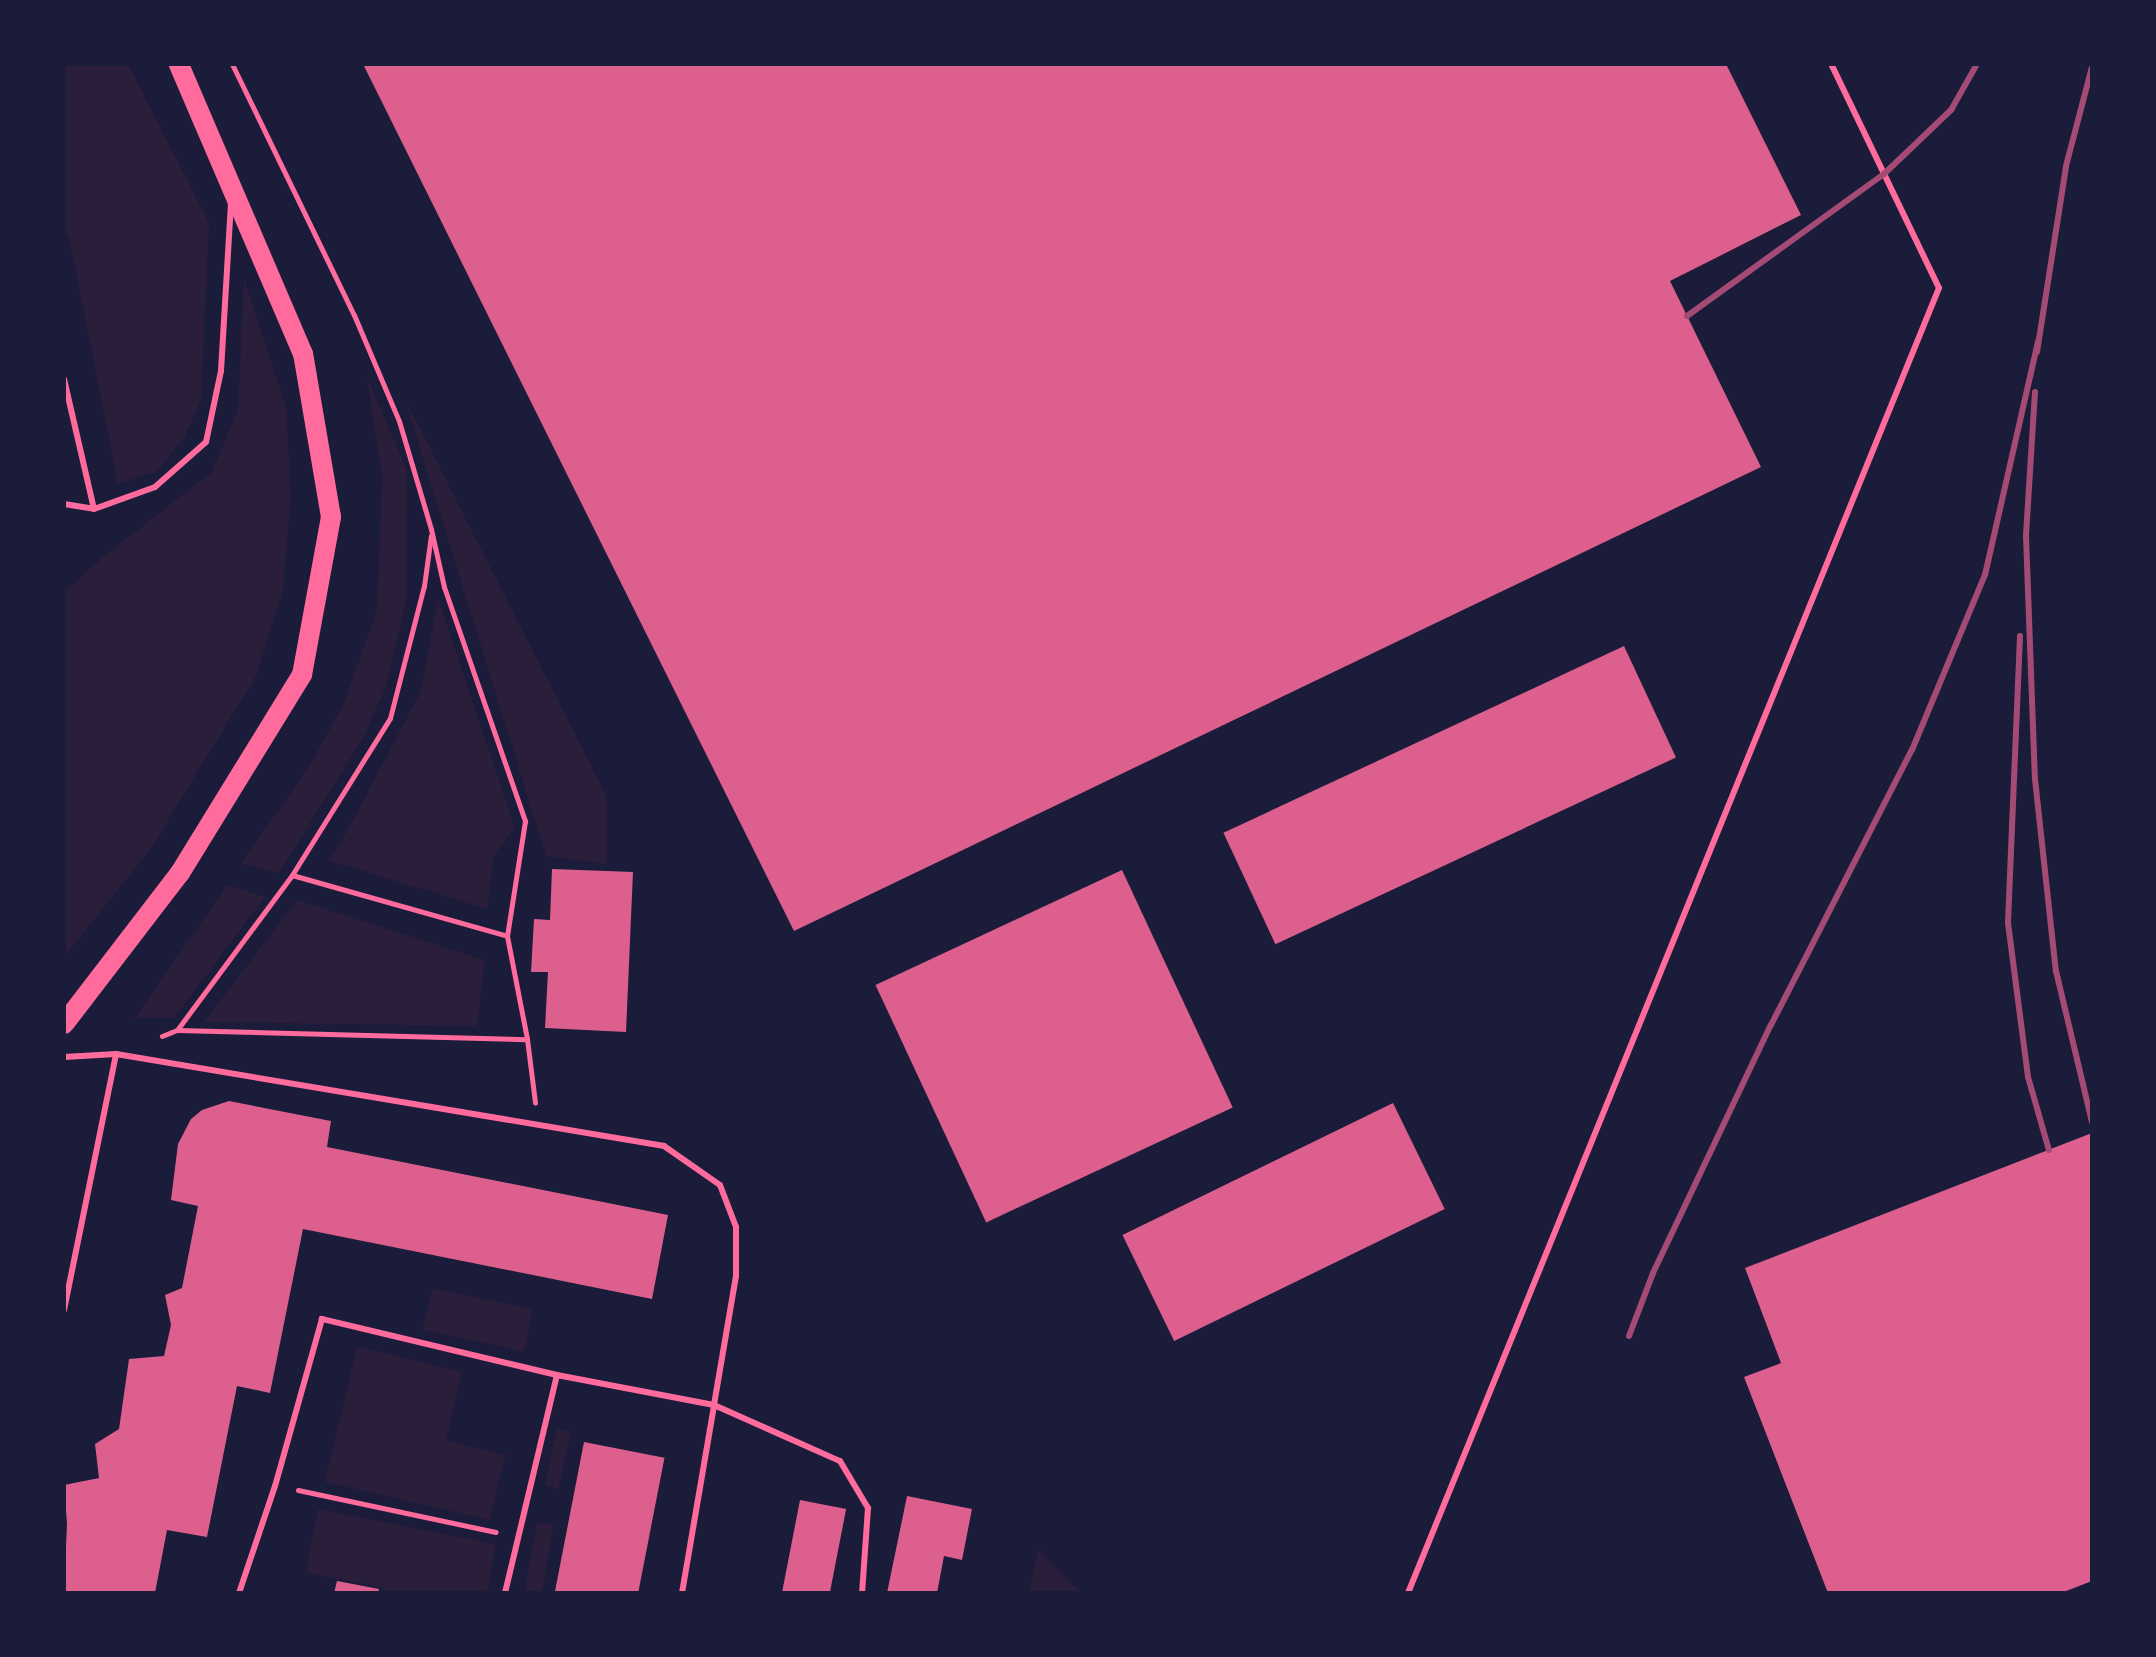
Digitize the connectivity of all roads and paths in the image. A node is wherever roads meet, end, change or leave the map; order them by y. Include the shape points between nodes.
1 (179, 64) edge
2 (232, 64) edge
3 (1831, 64) edge
4 (232, 186) junction
5 (64, 379) edge
6 (64, 504) edge
7 (94, 509) junction
8 (431, 529) junction
9 (292, 875) junction
10 (507, 936) junction
11 (64, 1024) edge
12 (177, 1030) junction
13 (527, 1039) junction
14 (116, 1054) junction
15 (64, 1057) edge
16 (537, 1123) junction
17 (64, 1310) edge
18 (557, 1375) junction
19 (714, 1405) junction
20 (275, 1486) junction
21 (516, 1537) junction
22 (239, 1593) edge
23 (505, 1593) edge
24 (682, 1593) edge
25 (862, 1593) edge
26 (1408, 1593) edge

1 - 4 main road
2 - 8 path via 354,315 399,421
3 - 26 lane via 1939,288
4 - 7 lane via 221,371 206,442 155,487
4 - 11 main road via 303,354 331,517 302,675 180,873
5 - 7 lane
6 - 7 lane
8 - 9 path via 424,586 390,718
8 - 10 path via 444,587 525,821
9 - 10 path
9 - 12 path
10 - 13 path
12 - 13 path
12 - 14 path
13 - 16 path
14 - 15 lane
14 - 16 lane
14 - 17 lane
16 - 19 lane via 664,1146 720,1185 736,1227 736,1276
18 - 19 lane
18 - 20 lane via 322,1319
18 - 21 lane
19 - 24 lane
19 - 25 lane via 840,1461 868,1508
20 - 21 path
20 - 22 lane
21 - 23 lane

